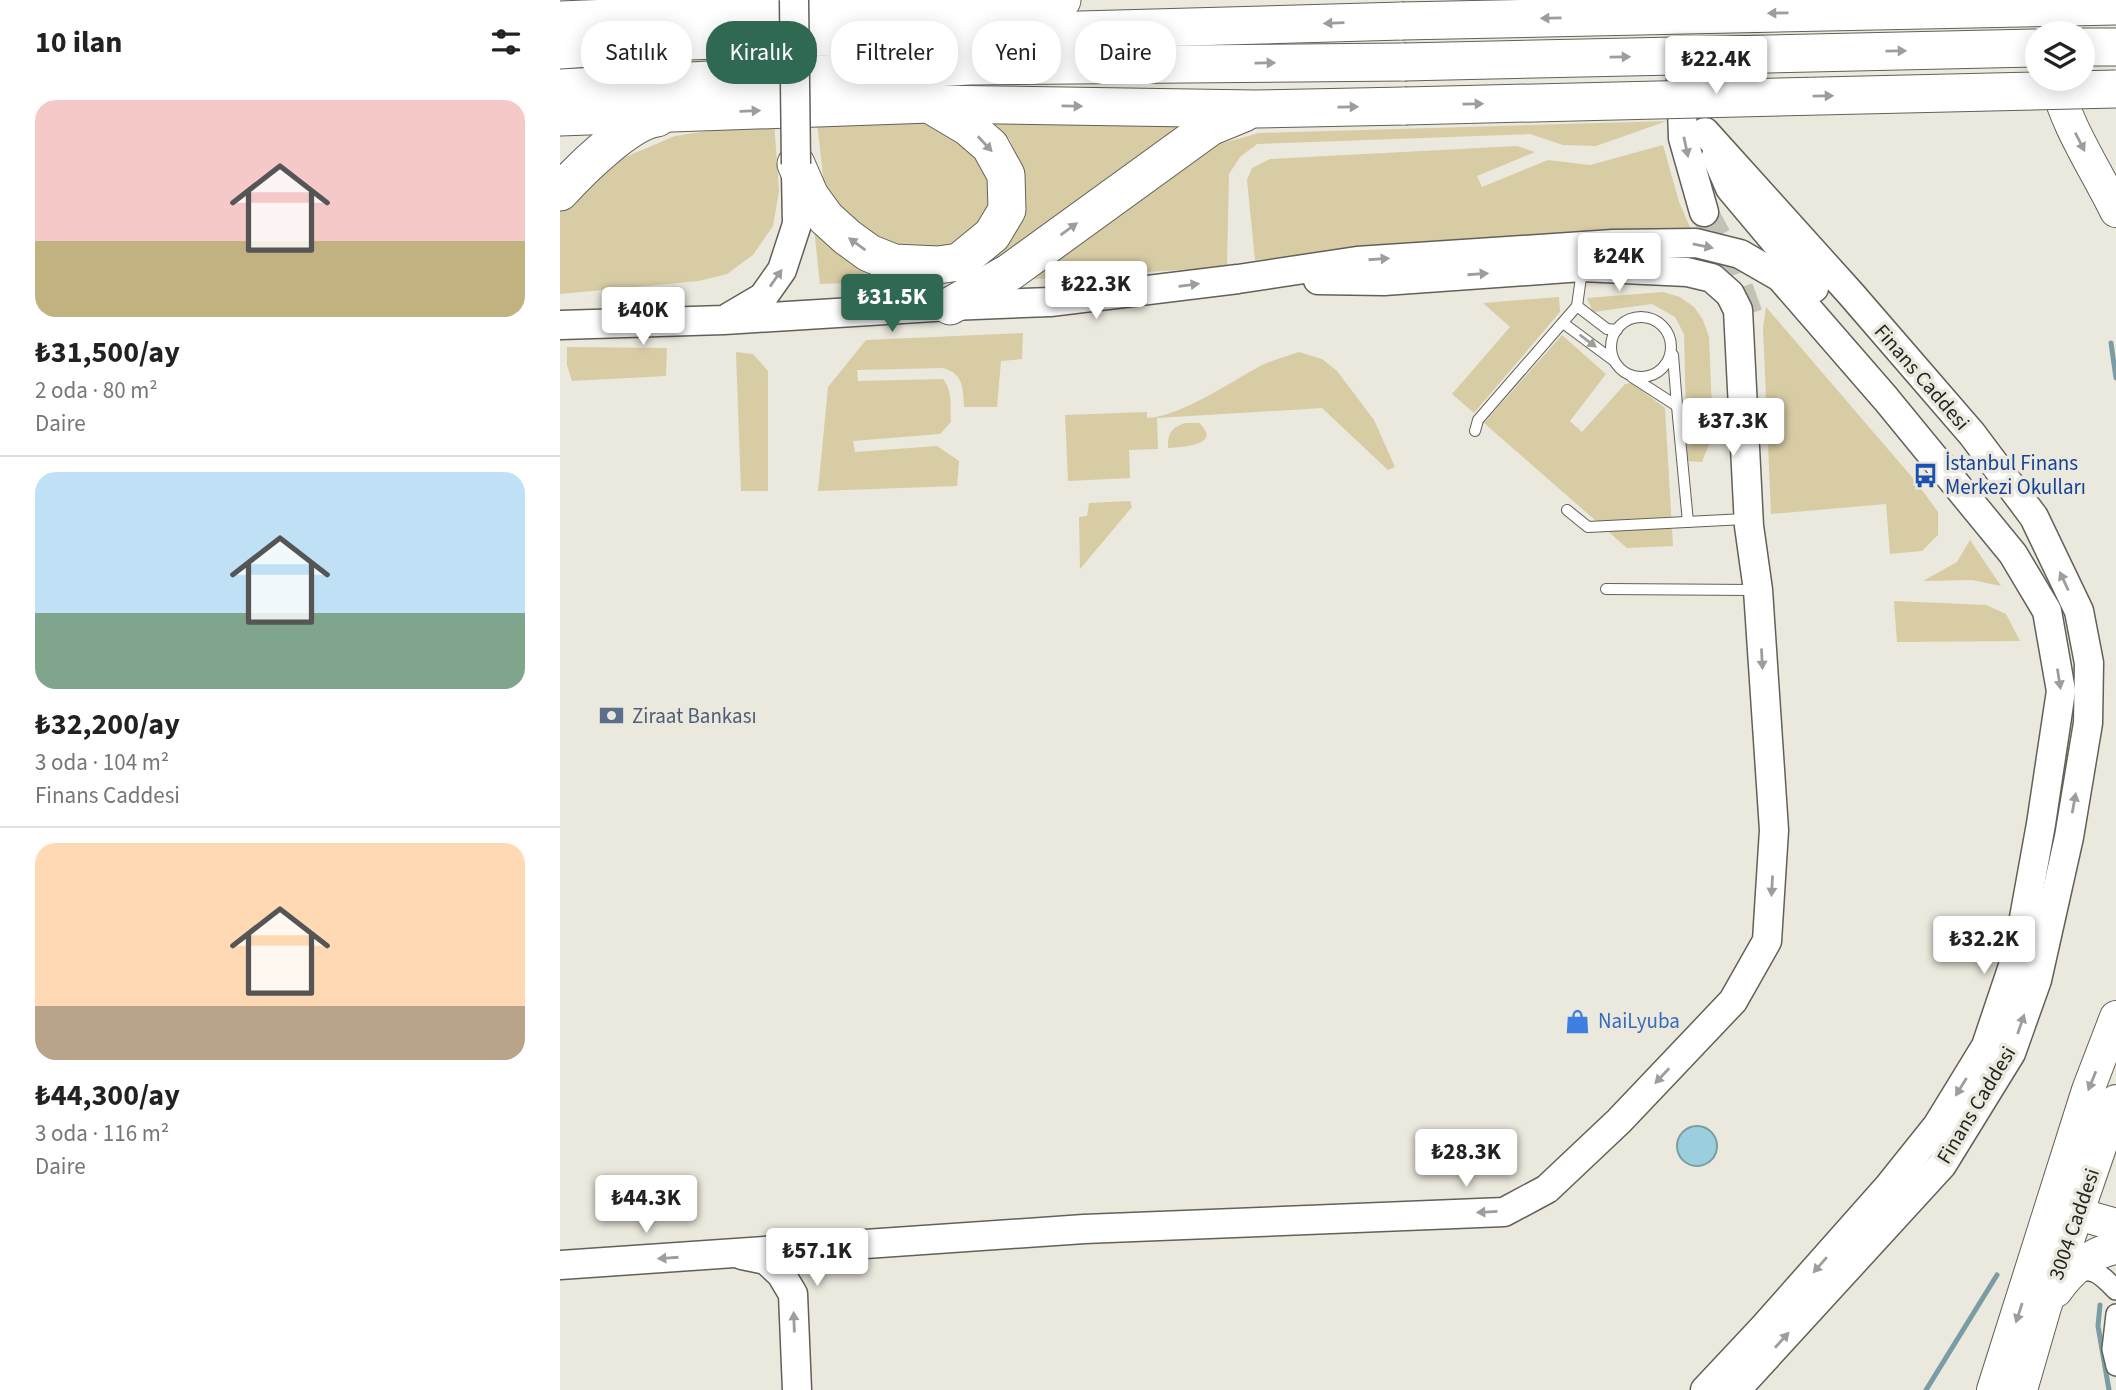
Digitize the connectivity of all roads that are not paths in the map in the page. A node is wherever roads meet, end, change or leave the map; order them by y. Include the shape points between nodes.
1 (794, 0) edge
2 (1062, 0) edge
3 (1688, 0) edge
4 (2038, 0) edge
5 (2097, 0) edge
6 (990, 2) edge
7 (2116, 6) edge
8 (675, 7) edge
9 (560, 20) edge
10 (2042, 21) edge
11 (2095, 47) edge
12 (2116, 47) edge
13 (2025, 48) edge
14 (560, 50) edge
15 (2116, 61) edge
16 (1681, 80) junction
17 (560, 88) edge
18 (2116, 89) edge
19 (2060, 91) edge
20 (930, 104) junction
21 (1255, 109) junction
22 (682, 114) junction
23 (560, 117) edge
24 (1705, 132) junction
25 (796, 164) junction
26 (2107, 177) edge
27 (560, 192) edge
28 (2116, 211) edge
29 (1704, 212) tunnel mouth
30 (1582, 267) junction
31 (1238, 279) junction
32 (950, 306) junction
33 (1577, 306) junction
34 (724, 320) junction
35 (1563, 323) junction
36 (560, 325) edge
37 (1752, 326) tunnel mouth
38 (1617, 330) junction
39 (1672, 347) junction
40 (1614, 360) junction
41 (1628, 375) junction
42 (1677, 406) junction
43 (1475, 431) dead end
44 (1567, 510) dead end
45 (1749, 519) junction
46 (1688, 522) junction
47 (1606, 589) dead end
48 (1758, 590) junction
49 (2047, 611) junction
50 (2116, 1017) edge
51 (2116, 1101) edge
52 (2079, 1192) edge
53 (2116, 1224) edge
54 (2116, 1248) edge
55 (736, 1253) junction
56 (560, 1265) edge
57 (2069, 1273) junction
58 (2116, 1290) edge
59 (2045, 1307) junction
60 (2116, 1314) edge
61 (2116, 1366) edge
62 (797, 1390) edge
63 (1705, 1390) edge
64 (1736, 1390) edge
65 (1993, 1390) edge
66 (2021, 1390) edge

1 - 25 main road, bridge
2 - 6 highway
3 - 16 street
4 - 10 main road
5 - 15 main road
6 - 8 highway
7 -> 14 highway, bridge via 1402,21 700,41
8 - 9 highway
11 - 12 highway, bridge
17 -> 13 highway, bridge via 970,66
16 - 24 main road
16 -> 29 main road via 1683,138
21 -> 18 highway, bridge
19 -> 26 main road via 2076,135
20 -> 21 highway
22 -> 20 highway
20 -> 25 highway via 990,146 1006,175 1007,210 992,235 958,262 894,263 869,253 826,218
32 -> 21 highway via 1010,272 1210,127
22 - 23 highway
22 - 27 highway via 649,119 616,138
24 - 49 main road, Finans Caddesi via 1730,188 1983,490 2028,561
64 -> 24 main road, Finans Caddesi via 1942,1165 2011,1053 2037,980 2068,837 2088,723 2089,663 2079,611 2034,517 1972,434
34 -> 25 main road via 763,297 782,270 797,224
26 - 28 main road
31 -> 30 main road via 1384,281
30 - 33 lane
30 - 45 main road via 1687,272 1712,278 1730,294 1738,310
32 -> 31 main road via 1050,302
31 -> 49 main road, Finans Caddesi via 1357,261 1613,244 1696,243 1740,254 1780,277 1886,399 2013,554
32 - 34 main road
33 - 35 lane
33 - 38 lane via 1607,329
34 - 36 main road
35 -> 40 lane
35 - 43 lane via 1478,420
37 - 48 main road
38 - 39 lane via 1632,318 1651,318 1666,329
38 - 40 lane via 1612,339
39 - 41 lane via 1659,373 1638,378
39 - 42 lane
40 - 41 lane
41 - 42 lane
42 - 46 lane
44 - 46 lane via 1588,527
45 - 46 lane
45 - 48 main road
47 - 48 lane
48 -> 55 main road via 1774,830 1767,941 1733,1001 1548,1189 1504,1212 1084,1229
49 -> 63 main road, Finans Caddesi via 2061,691 2018,951 1986,1046 1937,1126 1889,1186
50 -> 52 main road via 2088,1090
51 - 52 main road, 3004 Caddesi
52 - 53 main road
52 - 59 main road, 3004 Caddesi
52 -> 65 main road, 3004 Caddesi via 2039,1248
54 - 57 main road
55 -> 56 main road
62 -> 55 main road via 793,1294 766,1260
57 - 58 street via 2086,1269 2100,1274
57 - 59 main road
59 - 66 main road, 3004 Caddesi
60 - 61 street via 2112,1349

